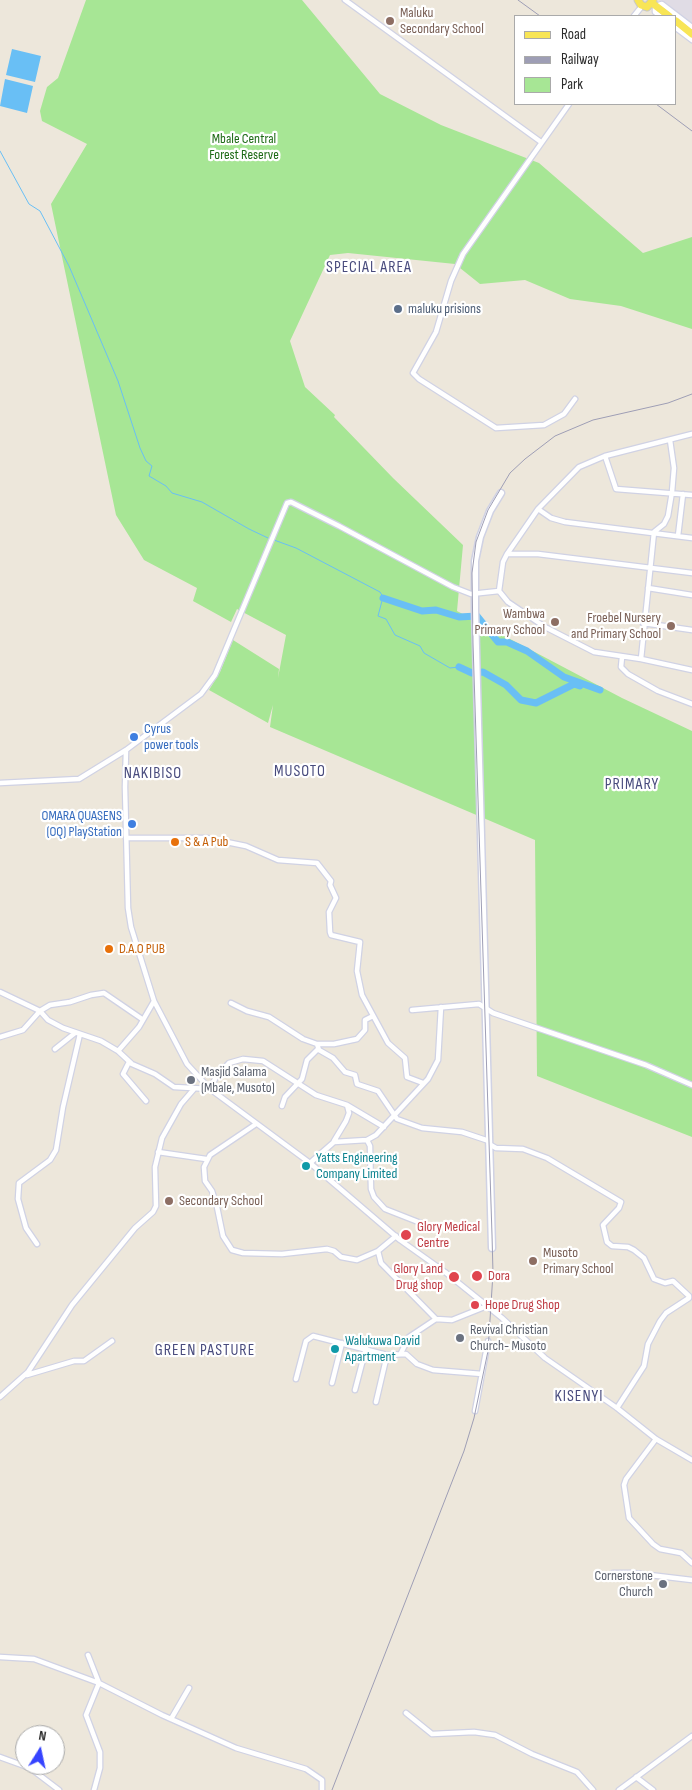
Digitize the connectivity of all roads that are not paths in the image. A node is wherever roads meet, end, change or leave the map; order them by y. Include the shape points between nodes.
1 (345, 0) edge
2 (640, 3) edge
3 (654, 3) edge
4 (634, 15) edge
5 (659, 15) edge
6 (668, 15) edge
7 (676, 15) edge
8 (677, 16) edge
9 (677, 22) edge
10 (692, 27) edge
11 (677, 29) edge
12 (692, 34) edge
13 (692, 40) edge
14 (568, 105) edge
15 (541, 142) junction
16 (575, 399) dead end
17 (692, 434) edge
18 (670, 440) junction
19 (605, 456) junction
20 (672, 492) junction
21 (501, 493) dead end
22 (683, 494) junction
23 (692, 495) edge
24 (538, 509) junction
25 (654, 532) junction
26 (678, 536) junction
27 (692, 538) edge
28 (507, 554) junction
29 (650, 569) junction
30 (692, 573) edge
31 (648, 588) junction
32 (499, 591) junction
33 (475, 594) junction
34 (692, 594) edge
35 (643, 623) junction
36 (692, 630) edge
37 (622, 657) junction
38 (641, 659) junction
39 (692, 670) edge
40 (692, 704) edge
41 (126, 750) junction
42 (0, 783) edge
43 (126, 838) junction
44 (0, 992) edge
45 (154, 1001) junction
46 (231, 1003) dead end
47 (441, 1007) junction
48 (484, 1009) junction
49 (412, 1010) dead end
50 (40, 1011) junction
51 (373, 1016) junction
52 (142, 1019) junction
53 (78, 1033) junction
54 (0, 1037) edge
55 (318, 1046) junction
56 (55, 1049) dead end
57 (118, 1051) junction
58 (129, 1062) junction
59 (298, 1084) junction
60 (423, 1084) junction
61 (692, 1085) edge
62 (194, 1089) junction
63 (210, 1089) junction
64 (146, 1101) dead end
65 (347, 1105) junction
66 (282, 1106) dead end
67 (394, 1117) junction
68 (256, 1124) junction
69 (384, 1127) junction
70 (367, 1140) junction
71 (334, 1142) junction
72 (489, 1143) junction
73 (158, 1152) junction
74 (206, 1159) junction
75 (310, 1163) junction
76 (436, 1229) dead end
77 (396, 1236) junction
78 (38, 1244) dead end
79 (492, 1248) dead end
80 (378, 1250) junction
81 (487, 1306) junction
82 (436, 1319) junction
83 (112, 1341) dead end
84 (488, 1341) dead end
85 (342, 1343) junction
86 (366, 1348) junction
87 (401, 1353) junction
88 (387, 1354) junction
89 (482, 1374) junction
90 (23, 1376) junction
91 (296, 1379) dead end
92 (332, 1382) dead end
93 (355, 1390) dead end
94 (0, 1397) edge
95 (376, 1402) dead end
96 (617, 1408) junction
97 (475, 1411) dead end
98 (656, 1439) junction
99 (692, 1460) edge
100 (692, 1564) edge
101 (613, 1573) dead end
102 (692, 1580) edge
103 (88, 1655) dead end
104 (0, 1657) edge
105 (99, 1683) junction
106 (189, 1688) dead end
107 (406, 1713) dead end
108 (171, 1719) junction
109 (692, 1736) edge
110 (0, 1757) edge
111 (636, 1777) junction
112 (59, 1790) edge
113 (94, 1790) edge
114 (322, 1790) edge
115 (593, 1790) edge
116 (619, 1790) edge
117 (652, 1790) edge

1 - 15 street
2 - 3 main road via 648,6
2 - 4 street
3 - 5 street
3 - 6 main road
3 - 7 street via 662,4
8 - 10 street
9 - 12 main road
11 - 13 street
14 - 15 street
15 - 16 street via 463,254 451,281 436,332 414,373 419,380 496,428 544,426 564,414
17 - 18 street
18 - 19 street
18 - 20 street via 674,468
19 - 20 street via 616,489
19 - 24 street via 579,467
20 - 22 street
20 - 25 street via 668,516
21 - 33 main road via 480,538 475,561
22 - 23 street
22 - 26 street
24 - 25 street via 558,520
24 - 28 street
25 - 26 street
25 - 29 street
26 - 27 street
28 - 29 street via 538,554
28 - 32 street
29 - 30 street
29 - 31 street
31 - 34 street
31 - 35 street
32 - 33 street
32 - 37 street via 508,602 558,635 594,652
33 - 41 street via 453,588 339,526 291,502 287,503 209,685
33 - 48 main road
35 - 36 street
35 - 38 street
37 - 38 street
37 - 40 street via 621,668 628,674 658,691
38 - 39 street
41 - 42 street via 79,779
41 - 43 street
43 - 45 street via 131,927
43 - 51 street via 207,838 246,846 278,860 317,863 331,881 336,898 330,912 331,935 360,942 357,979
44 - 50 street
45 - 52 street
45 - 63 street via 187,1064
46 - 55 street via 269,1017
47 - 48 street via 479,1004
47 - 49 street
47 - 60 street via 438,1060 433,1073
48 - 61 street via 646,1065
48 - 72 main road
50 - 52 street via 50,1005 104,993
50 - 53 street via 54,1024
50 - 54 street via 23,1030
51 - 55 street via 365,1020 365,1030 357,1039
51 - 60 street via 388,1043 405,1058 407,1077
52 - 57 street
53 - 56 street
53 - 57 street
53 - 78 street via 56,1150 50,1160 18,1183 18,1199 26,1228
55 - 59 street via 307,1060
55 - 67 street via 345,1072 354,1075 357,1084 378,1091
57 - 58 street
58 - 62 street via 174,1087
58 - 64 street via 123,1074
59 - 63 street via 263,1061 243,1059 227,1065
59 - 65 street via 316,1095
59 - 66 street via 285,1097
60 - 67 street
62 - 63 street
62 - 73 street via 174,1116
63 - 68 street
65 - 69 street
65 - 71 street via 349,1113
67 - 69 street
67 - 72 street via 414,1126 462,1132
68 - 74 street
68 - 75 street
69 - 70 street
70 - 71 street
70 - 76 street via 374,1197 385,1209
71 - 75 street
72 - 79 main road
72 - 96 street via 496,1148 523,1149 541,1155 621,1202 603,1225 607,1242 634,1250 644,1258 654,1279 674,1281 689,1296 660,1321 648,1344 644,1366
73 - 74 street
73 - 90 street via 153,1212 135,1228 72,1305
74 - 80 street via 203,1172 213,1194 223,1236 232,1250 282,1254 327,1249 352,1260
75 - 77 street
77 - 80 street
77 - 81 street
80 - 82 street via 381,1263
81 - 82 street via 452,1320
81 - 96 street via 545,1358
82 - 87 street via 409,1337
83 - 90 street via 84,1361
84 - 89 street
85 - 86 street
85 - 91 street via 313,1336 308,1338
85 - 92 street
86 - 88 street
86 - 93 street
87 - 88 street
87 - 89 street via 433,1370
88 - 95 street
89 - 97 street
90 - 94 street
96 - 98 street
98 - 99 street
98 - 100 street via 626,1479 629,1518 653,1544 660,1549 681,1553
101 - 102 street
103 - 105 street
104 - 105 street via 34,1658
105 - 108 street
105 - 113 street via 86,1714 100,1749 100,1768
106 - 108 street
107 - 115 street via 432,1734 481,1732 495,1735 577,1772
108 - 114 street via 236,1748 306,1769 320,1778
109 - 111 street
110 - 112 street via 30,1768
111 - 116 street
111 - 117 street

